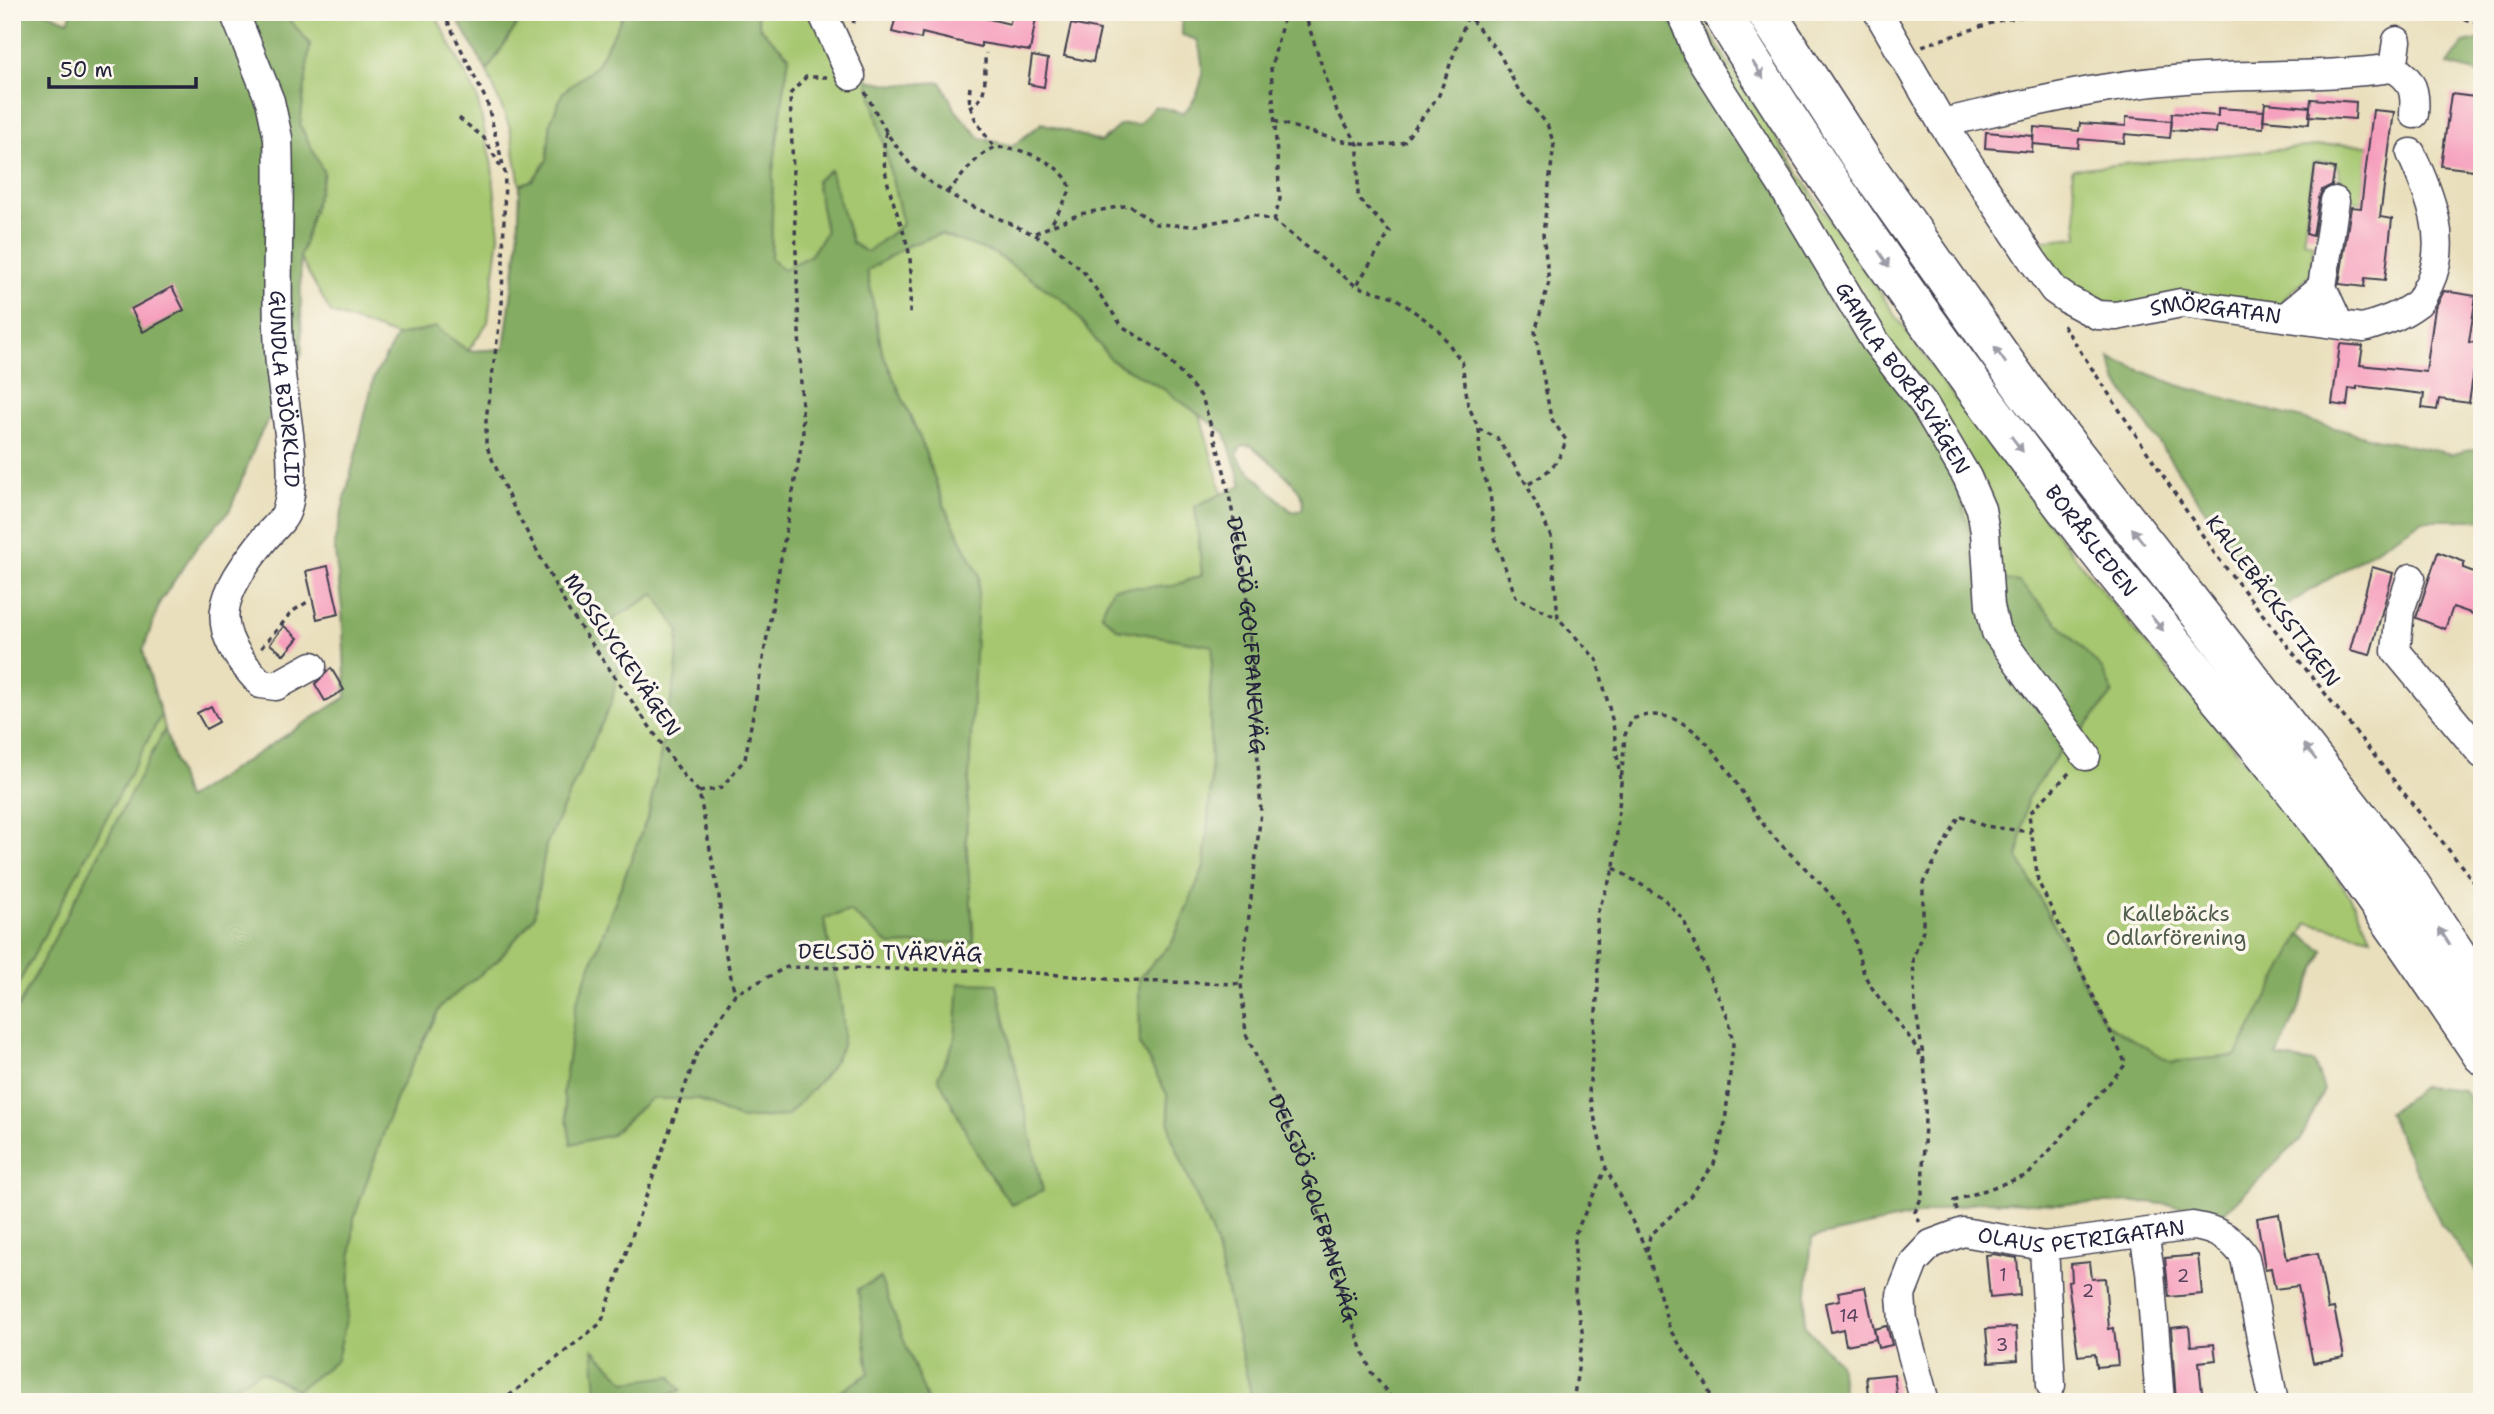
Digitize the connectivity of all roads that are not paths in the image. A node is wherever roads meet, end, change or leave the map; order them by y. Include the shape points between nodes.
1 (234, 12) edge
2 (822, 12) edge
3 (1681, 12) edge
4 (1721, 12) edge
5 (1766, 12) edge
6 (1878, 12) edge
7 (851, 76) road end
8 (2414, 114) dead end
9 (1942, 123) junction
10 (2411, 153) dead end
11 (2335, 201) dead end
12 (2322, 287) junction
13 (2286, 317) junction
14 (2339, 324) junction
15 (2411, 578) dead end
16 (312, 666) dead end
17 (2482, 754) edge
18 (2086, 756) road end
19 (2482, 993) edge
20 (2482, 1055) edge
21 (2144, 1233) junction
22 (2044, 1246) junction
23 (2052, 1385) dead end
24 (1925, 1402) edge
25 (2160, 1402) edge
26 (2274, 1402) edge

1 - 16 street, GUNDLA BJÖRKLID via 270,102 278,138 280,366 290,475 287,511 236,576 223,623 232,647 261,684 276,686
2 - 7 street
3 - 18 street, GAMLA BORÅSVÄGEN via 1697,52 1875,341 1924,404 1967,477 1986,532 1996,632
4 -> 20 highway, BORÅSLEDEN via 1827,175 1997,417 2091,541 2281,773
19 -> 5 highway, BORÅSLEDEN via 2388,854 2026,392 1868,169
6 - 9 street, SMÖRGATAN
8 - 9 street via 2416,96 2395,54 2362,72 2173,80 2047,99
9 - 13 street, SMÖRGATAN via 2054,290 2078,306 2097,315 2116,316 2181,303
10 - 14 street, SMÖRGATAN via 2432,202 2437,227 2433,275 2420,301 2392,319 2363,328
11 - 12 street
12 - 13 street
12 - 14 street
13 - 14 street, SMÖRGATAN
15 - 17 street via 2400,610 2396,651
21 - 22 street, OLAUS PETRIGATAN
21 - 25 street
21 - 26 street, OLAUS PETRIGATAN via 2175,1227 2208,1228 2241,1252
22 - 23 street
22 - 24 street, OLAUS PETRIGATAN via 1963,1232 1931,1244 1913,1262 1901,1295 1903,1321

